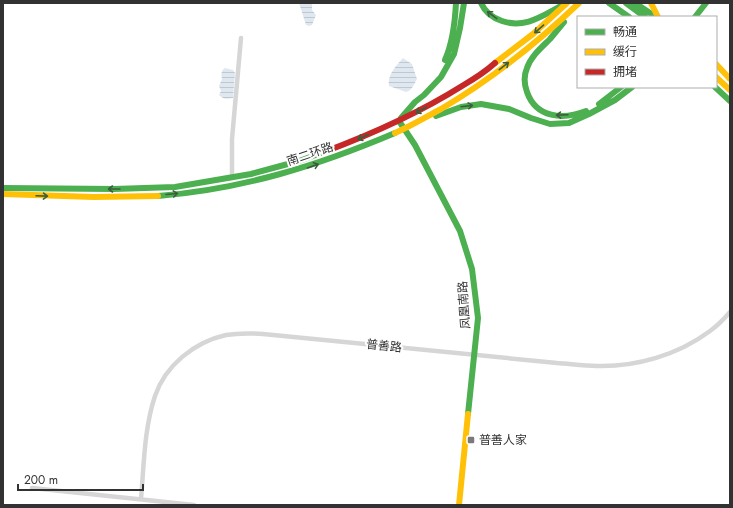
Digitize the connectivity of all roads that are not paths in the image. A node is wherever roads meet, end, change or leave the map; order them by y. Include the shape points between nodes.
1 (456, 3) edge
2 (464, 3) edge
3 (481, 3) edge
4 (567, 3) edge
5 (609, 3) edge
6 (626, 3) edge
7 (635, 3) edge
8 (651, 3) edge
9 (706, 3) edge
10 (578, 4) edge
11 (618, 9) junction
12 (624, 16) edge
13 (628, 16) edge
14 (643, 16) edge
15 (655, 16) edge
16 (657, 16) edge
17 (696, 16) edge
18 (457, 28) junction
19 (241, 38) dead end
20 (717, 65) edge
21 (718, 78) edge
22 (730, 78) edge
23 (620, 88) edge
24 (631, 88) edge
25 (716, 88) edge
26 (730, 90) edge
27 (730, 101) edge
28 (398, 121) junction
29 (405, 129) junction
30 (232, 178) junction
31 (3, 188) edge
32 (148, 188) junction
33 (3, 194) edge
34 (149, 196) junction
35 (730, 312) edge
36 (475, 355) junction
37 (32, 488) dead end
38 (141, 499) junction
39 (194, 505) edge
40 (459, 505) edge

1 - 18 main road
2 - 18 main road
4 -> 3 main road via 522,24 506,24 491,16
4 -> 28 main road, 南二环路 via 493,65 443,98
5 - 11 main road
6 - 14 main road
7 - 15 main road
8 - 16 main road
9 - 17 main road
23 -> 10 main road via 604,101 584,112 564,116 550,115 539,110 526,92 524,80 527,67
29 -> 10 main road, 南二环路 via 491,77
11 - 12 main road
11 - 13 main road
18 - 28 main road via 454,54 441,77
19 - 30 street via 232,139
20 - 22 main road
21 - 26 main road
29 -> 24 main road via 461,107 481,104 509,109 550,124 569,123 615,100
25 - 27 main road
28 - 29 main road, 凤凰南路
28 -> 30 main road, 南二环路 via 299,162
34 -> 29 main road, 南二环路 via 217,189 300,170
29 - 36 main road, 凤凰南路 via 460,231 472,269 478,318
30 - 32 main road, 南二环路
32 -> 31 main road, 南二环路
32 - 34 main road
33 -> 34 main road, 南二环路
35 - 36 street, 普善路 via 697,340 678,350 635,363 597,366
36 - 38 street, 普善路 via 244,333 207,341 188,352 162,379 155,396 147,432
36 - 40 main road, 凤凰南路
37 - 38 street
38 - 39 street

